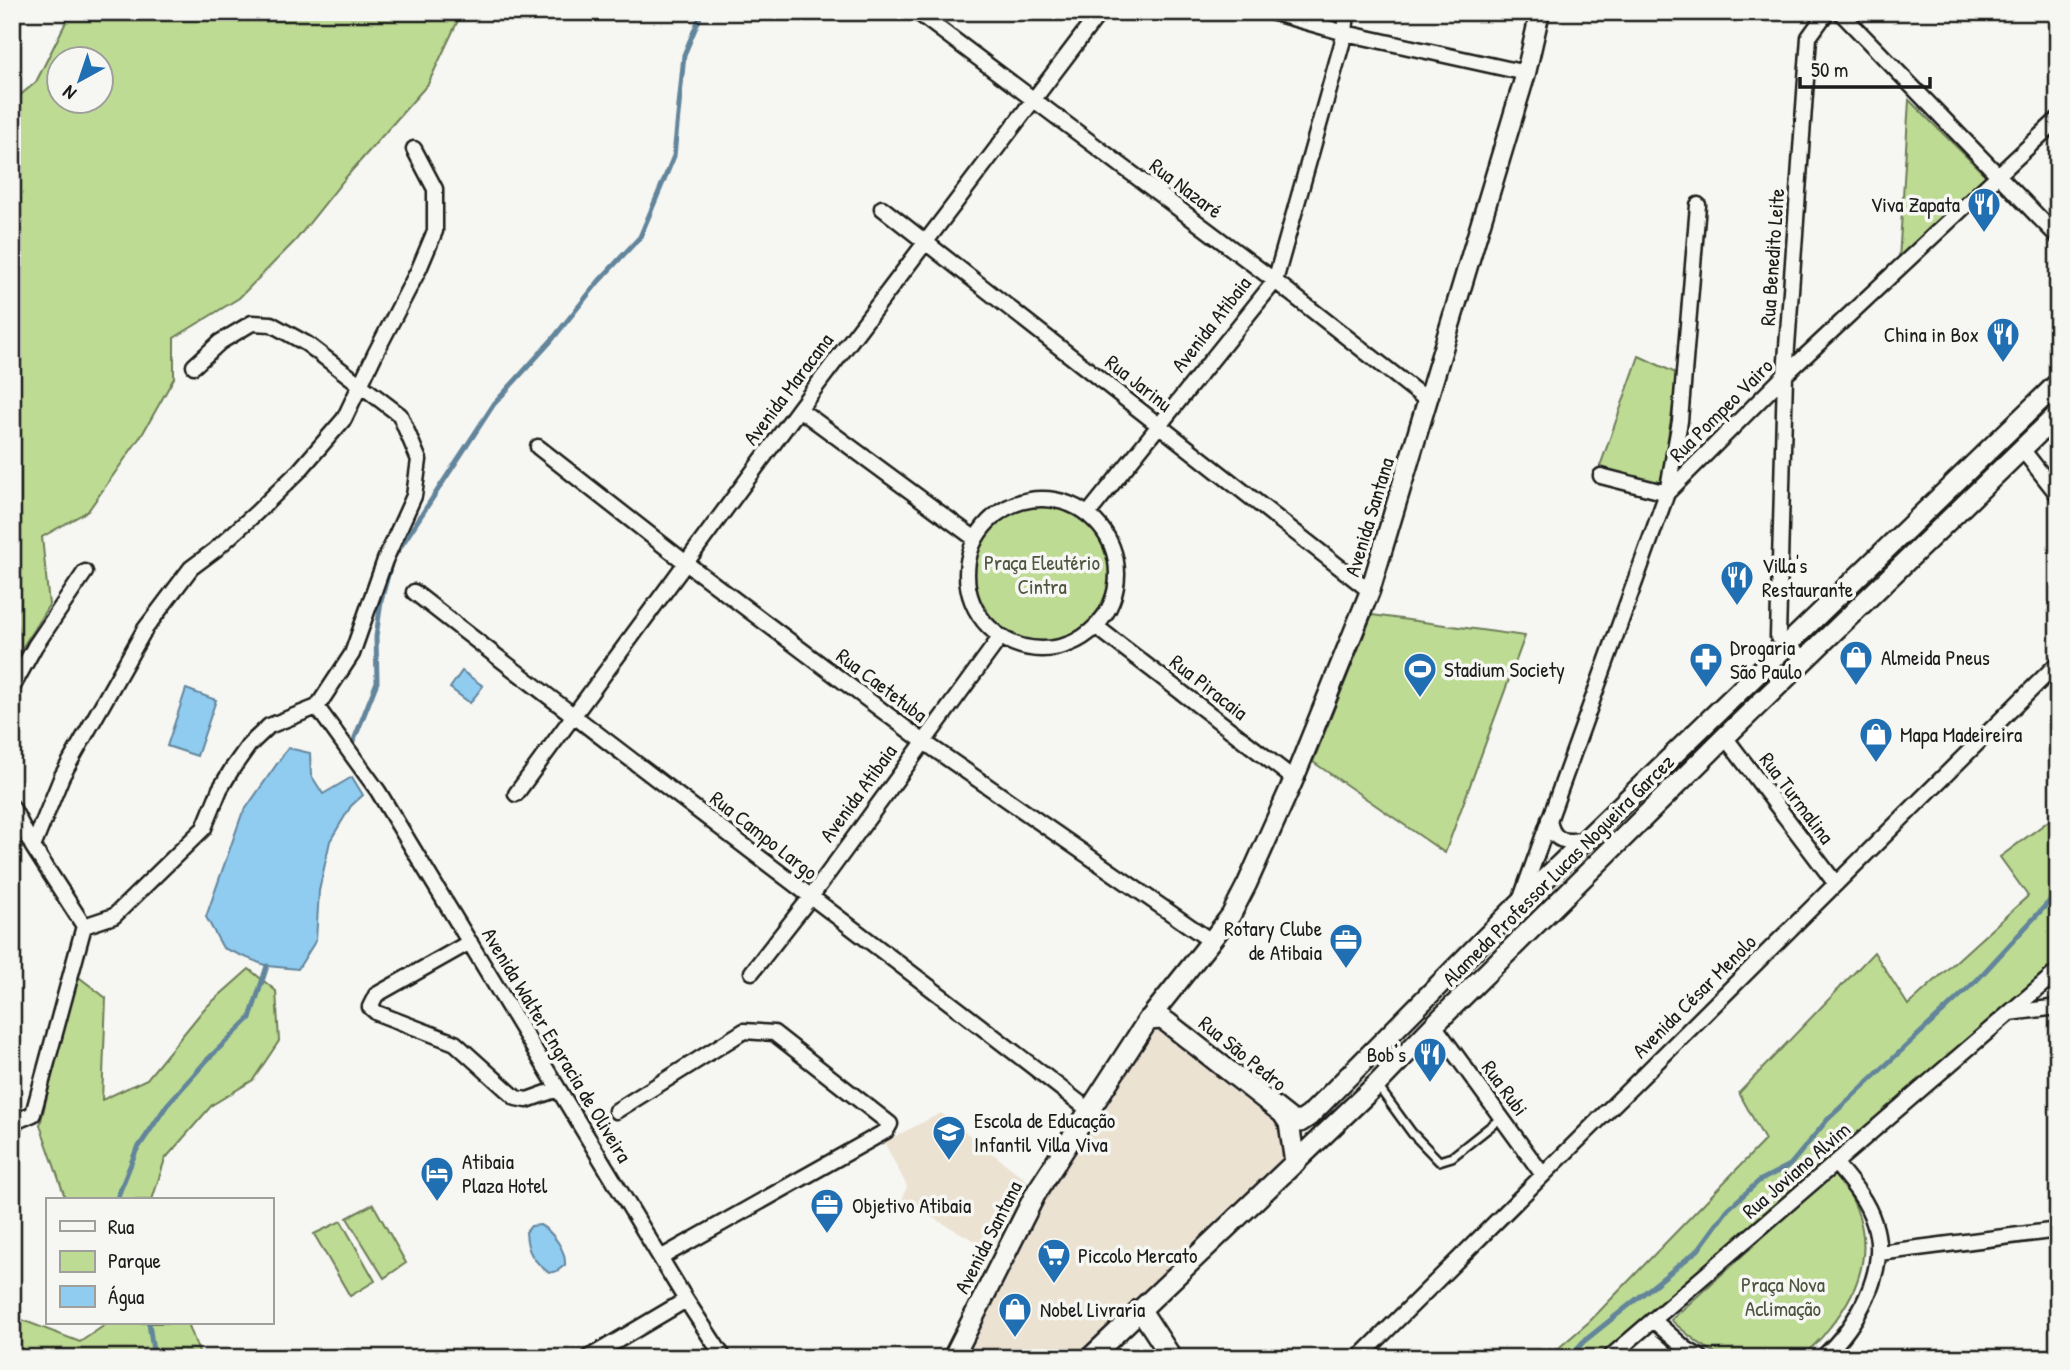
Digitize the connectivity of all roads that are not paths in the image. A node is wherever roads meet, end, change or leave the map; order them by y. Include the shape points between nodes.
1 (917, 12) edge
2 (1100, 12) edge
3 (1271, 12) edge
4 (1347, 12) edge
5 (1540, 12) edge
6 (1827, 12) edge
7 (1840, 12) edge
8 (1345, 33) junction
9 (1526, 73) junction
10 (1033, 101) junction
11 (2058, 120) edge
12 (414, 149) dead end
13 (1997, 177) junction
14 (1698, 205) dead end
15 (881, 208) dead end
16 (2058, 237) edge
17 (925, 242) junction
18 (1275, 281) junction
19 (194, 366) dead end
20 (1785, 375) junction
21 (2058, 383) edge
22 (361, 385) junction
23 (1428, 401) junction
24 (799, 409) junction
25 (2058, 414) edge
26 (1160, 426) junction
27 (538, 447) dead end
28 (2022, 449) junction
29 (1601, 477) dead end
30 (1667, 493) junction
31 (2058, 495) edge
32 (1088, 514) junction
33 (974, 538) junction
34 (687, 563) junction
35 (85, 572) dead end
36 (1370, 591) junction
37 (414, 592) dead end
38 (1098, 628) junction
39 (999, 639) junction
40 (1783, 640) junction
41 (1805, 662) junction
42 (2058, 663) edge
43 (12, 688) edge
44 (317, 707) junction
45 (572, 716) junction
46 (1725, 737) junction
47 (924, 742) junction
48 (1294, 779) junction
49 (516, 794) dead end
50 (12, 807) edge
51 (1549, 818) junction
52 (1587, 839) junction
53 (33, 847) junction
54 (1836, 884) junction
55 (810, 898) junction
56 (1518, 905) junction
57 (84, 926) junction
58 (1212, 941) junction
59 (470, 942) junction
60 (1516, 947) junction
61 (2058, 971) edge
62 (752, 972) dead end
63 (1163, 1001) junction
64 (2058, 1007) edge
65 (2010, 1013) junction
66 (1148, 1020) junction
67 (1168, 1023) junction
68 (1434, 1025) junction
69 (1377, 1084) junction
70 (558, 1089) junction
71 (616, 1111) dead end
72 (1090, 1111) junction
73 (1283, 1114) junction
74 (1310, 1116) joint
75 (1501, 1118) junction
76 (12, 1123) edge
77 (1295, 1163) junction
78 (1836, 1164) junction
79 (1543, 1175) junction
80 (2058, 1230) edge
81 (1879, 1253) junction
82 (662, 1257) junction
83 (686, 1300) junction
84 (1140, 1309) junction
85 (1653, 1320) junction
86 (1839, 1353) edge
87 (589, 1358) edge
88 (724, 1358) edge
89 (953, 1358) edge
90 (1090, 1358) edge
91 (1172, 1358) edge
92 (1359, 1358) edge
93 (1608, 1358) edge
94 (1701, 1358) edge
95 (1822, 1358) edge

1 - 10 street, Rua Nazaré
2 - 10 street, Avenida Maracana
3 - 8 street
4 - 8 street, Avenida Atibaia
5 - 9 street, Avenida Santana
6 - 20 street, Rua Benedito Leite via 1809,37
7 - 13 street
8 - 9 street
8 - 18 street, Avenida Atibaia
9 - 23 street, Avenida Santana
10 - 17 street, Avenida Maracana
10 - 18 street, Rua Nazaré
11 - 13 street, Rua Pompeo Vairo
12 - 22 street via 435,189 435,231
13 - 16 street
13 - 20 street, Rua Pompeo Vairo
14 - 30 street via 1680,421
15 - 17 street, Rua Jarinu
17 - 24 street, Avenida Maracana
17 - 26 street, Rua Jarinu
18 - 23 street, Rua Nazaré
18 - 26 street, Avenida Atibaia
19 - 22 street via 220,342 252,324 271,324 307,344
20 - 30 street, Rua Pompeo Vairo
20 - 40 street, Rua Benedito Leite
21 - 40 main road, Alameda Professor Lucas Nogueira Garcez
22 - 44 street via 400,415 419,460 414,496 385,560 352,654
22 - 53 street via 344,419 299,471 191,568 145,629 62,776
23 - 36 street, Avenida Santana
24 - 33 street
24 - 34 street, Avenida Maracana
25 - 28 main road, Alameda Professor Lucas Nogueira Garcez
26 - 32 street, Avenida Atibaia
26 - 36 street, Rua Jarinu
27 - 34 street, Rua Caetetuba
28 - 31 street
28 - 41 main road, Alameda Professor Lucas Nogueira Garcez
29 - 30 street
30 - 51 street, Rua Pompeo Vairo
32 - 33 street via 1067,503 1044,499 1020,502 999,512
32 - 38 street via 1110,541 1118,576 1114,599
33 - 39 street via 967,573 970,596
34 - 45 street, Avenida Maracana
34 - 47 street, Rua Caetetuba
35 - 43 street
36 - 48 street, Avenida Santana
37 - 45 street, Rua Campo Largo
38 - 39 street via 1065,646 1041,650
38 - 48 street, Rua Piracaia
39 - 47 street, Avenida Atibaia
40 - 41 street
40 - 52 main road, Alameda Professor Lucas Nogueira Garcez via 1771,659
41 - 46 main road, Alameda Professor Lucas Nogueira Garcez
42 - 54 street, Avenida César Menolo
44 - 57 street via 269,726 249,745 226,779 204,828 114,916
44 - 59 street, Avenida Walter Engracia de Oliveira via 354,755
45 - 49 street, Avenida Maracana
45 - 55 street, Rua Campo Largo
46 - 54 street, Rua Turmalina
46 - 60 main road, Alameda Professor Lucas Nogueira Garcez
47 - 55 street, Avenida Atibaia
47 - 58 street, Rua Caetetuba
48 - 58 street, Avenida Santana via 1247,884
50 - 53 street
51 - 52 street via 1550,830 1557,837
51 - 56 street, Rua Pompeo Vairo
52 - 56 main road, Alameda Professor Lucas Nogueira Garcez
53 - 57 street
54 - 79 street, Avenida César Menolo
55 - 62 street, Avenida Atibaia
55 - 72 street, Rua Campo Largo
56 - 60 main road
56 - 74 main road, Alameda Professor Lucas Nogueira Garcez
57 - 76 street via 33,1114
58 - 63 street, Avenida Santana
59 - 70 street, Avenida Walter Engracia de Oliveira
59 - 70 street via 376,995 370,1007 455,1043 516,1098 527,1100
60 - 68 main road, Alameda Professor Lucas Nogueira Garcez
61 - 65 street, Rua Joviano Alvim
63 - 66 street, Avenida Santana
63 - 67 street
64 - 65 street
65 - 78 street, Rua Joviano Alvim
66 - 67 main road, Rua São Pedro
66 - 72 main road, Avenida Santana
67 - 73 main road, Rua São Pedro
68 - 69 main road, Alameda Professor Lucas Nogueira Garcez
68 - 75 street, Rua Rubi
69 - 75 lane via 1439,1161 1452,1157
69 - 77 main road, Alameda Professor Lucas Nogueira Garcez
70 - 82 street, Avenida Walter Engracia de Oliveira
71 - 82 street via 744,1031 774,1033 890,1124 886,1131
72 - 89 main road, Avenida Santana via 1036,1193
73 - 74 main road, Rua São Pedro via 1300,1122
73 - 77 main road via 1289,1123
75 - 79 street, Rua Rubi
77 - 84 main road, Alameda Professor Lucas Nogueira Garcez
78 - 81 street via 1859,1192 1875,1223
78 - 85 street, Rua Joviano Alvim
79 - 92 street, Avenida César Menolo
80 - 81 street
81 - 86 street via 1870,1288
82 - 83 street, Avenida Walter Engracia de Oliveira
83 - 87 street
83 - 88 street, Avenida Walter Engracia de Oliveira
84 - 90 main road, Alameda Professor Lucas Nogueira Garcez
84 - 91 main road
85 - 93 street, Rua Joviano Alvim
85 - 94 street
86 - 95 street

